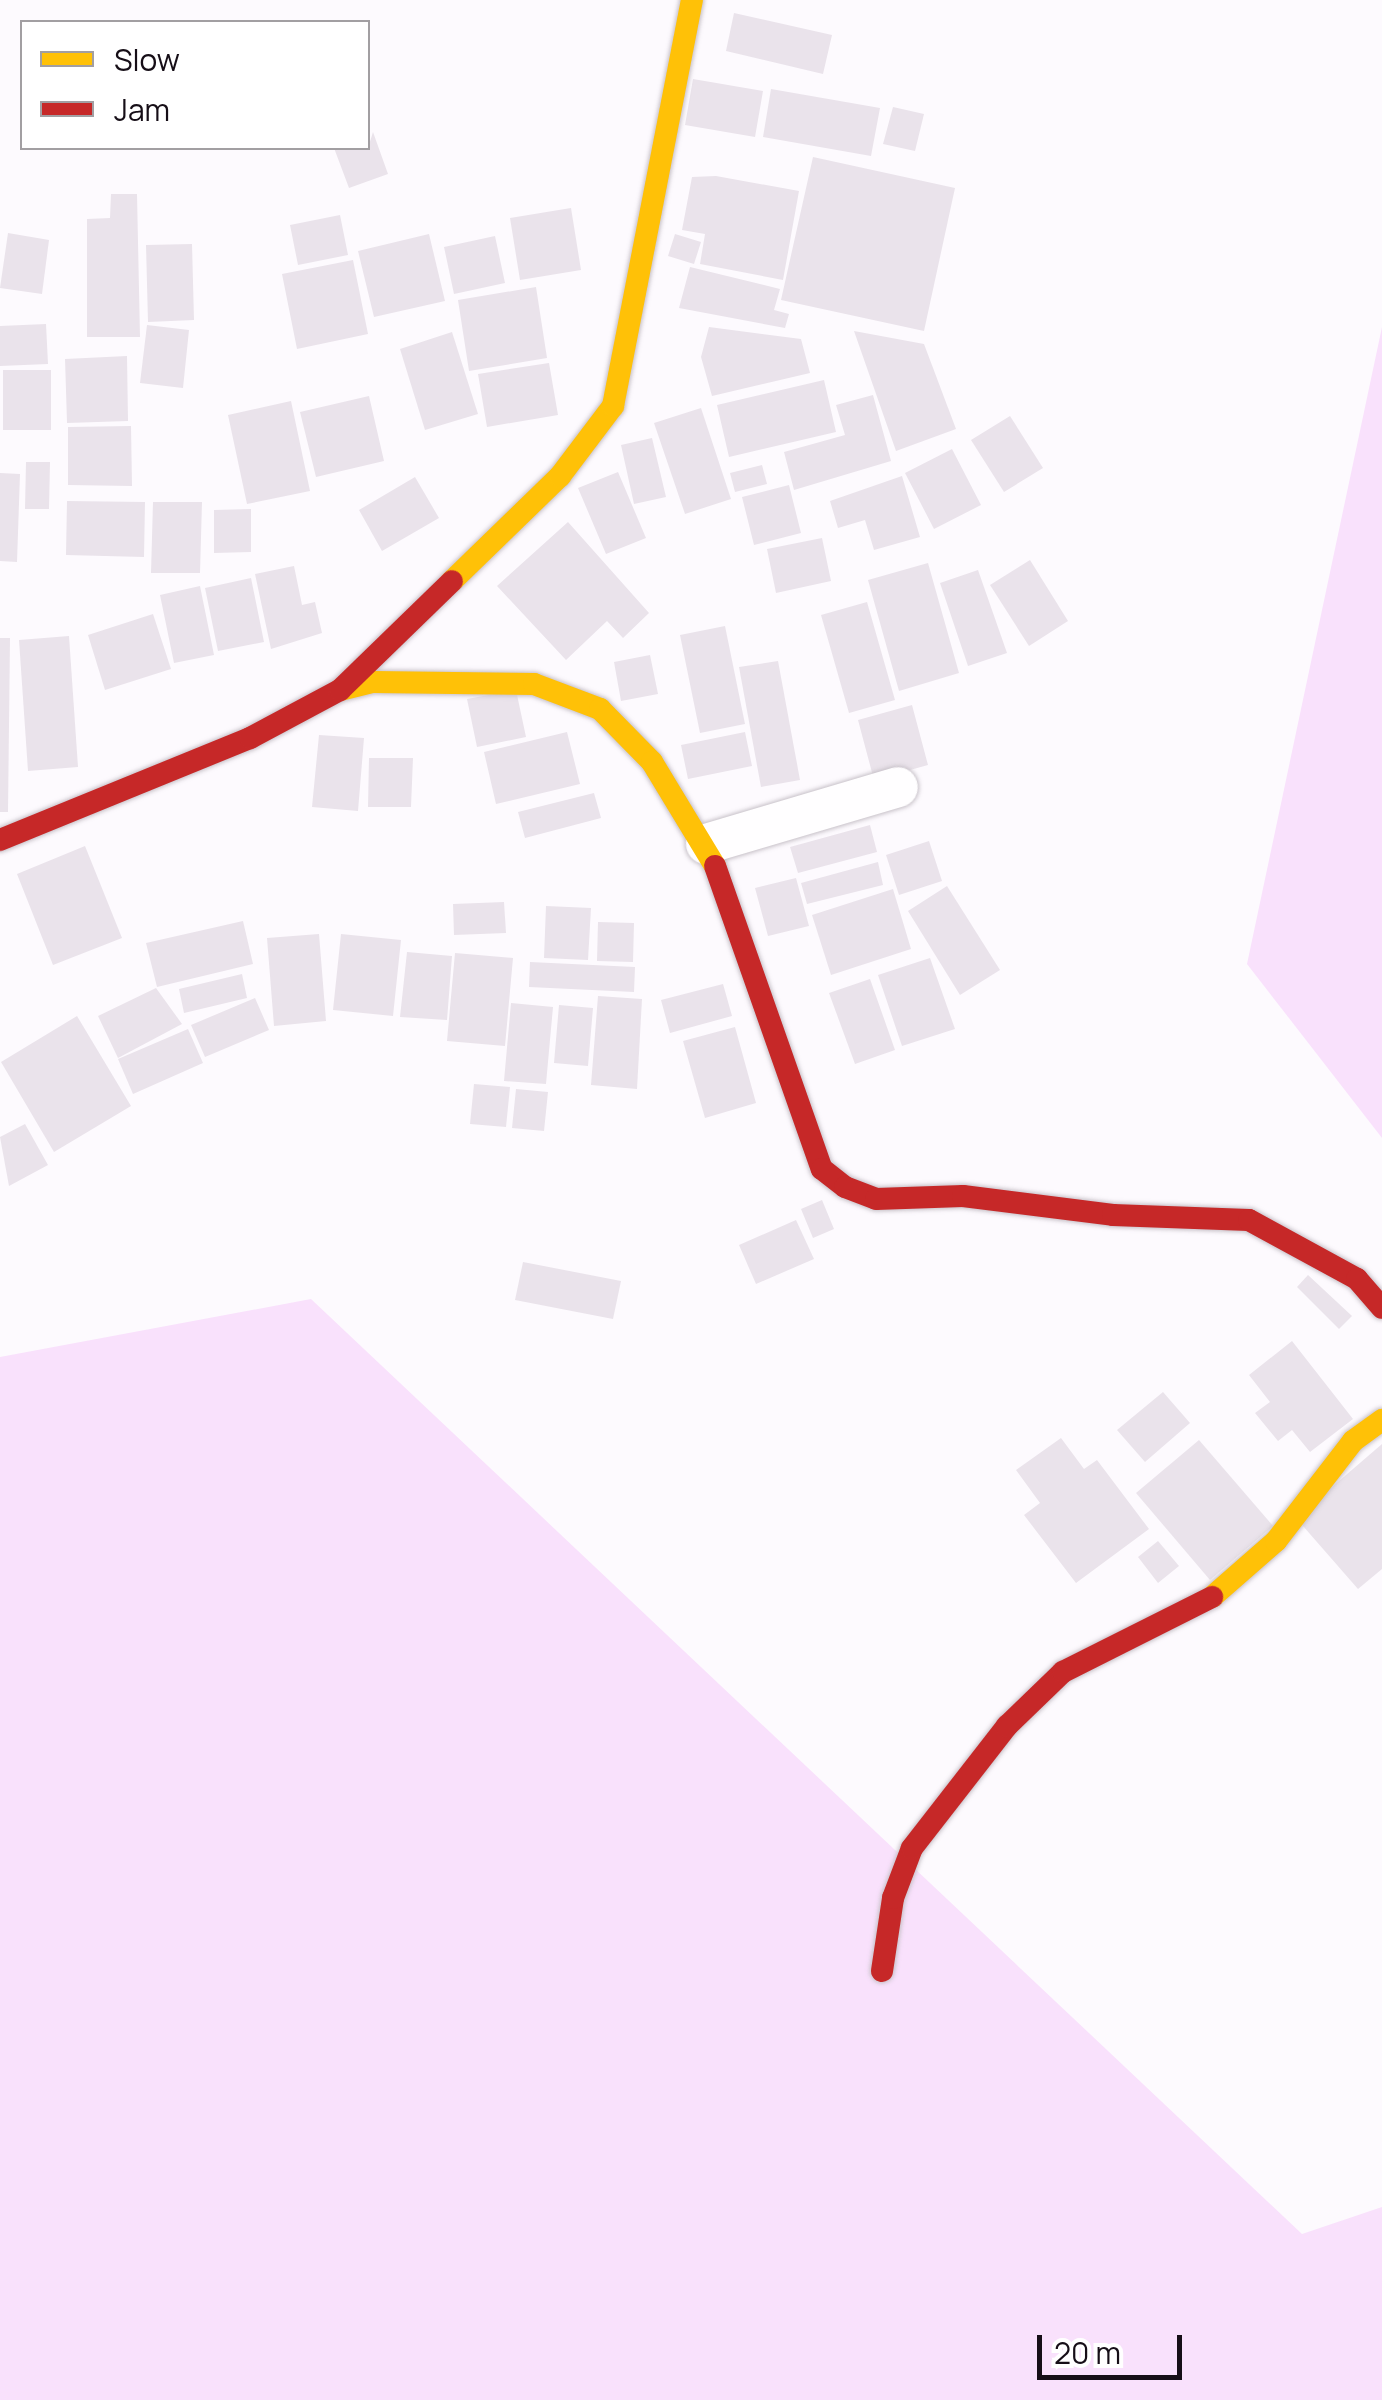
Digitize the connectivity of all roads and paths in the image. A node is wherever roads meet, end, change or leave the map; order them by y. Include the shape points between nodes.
1 (692, 0) edge
2 (340, 690) junction
3 (898, 787) dead end
4 (0, 840) edge
5 (706, 844) junction
6 (1382, 1308) edge
7 (1382, 1420) edge
8 (882, 1971) dead end

1 - 2 street via 613,406 560,476
2 - 4 street via 250,738
2 - 5 street via 372,682 481,682 573,693 600,708 652,762
3 - 5 street
5 - 6 street via 766,986 822,1169 845,1187 876,1199 963,1196 1113,1215 1249,1220 1344,1271
7 - 8 street via 1353,1441 1276,1541 1215,1595 1062,1672 1007,1726 912,1848 893,1898

